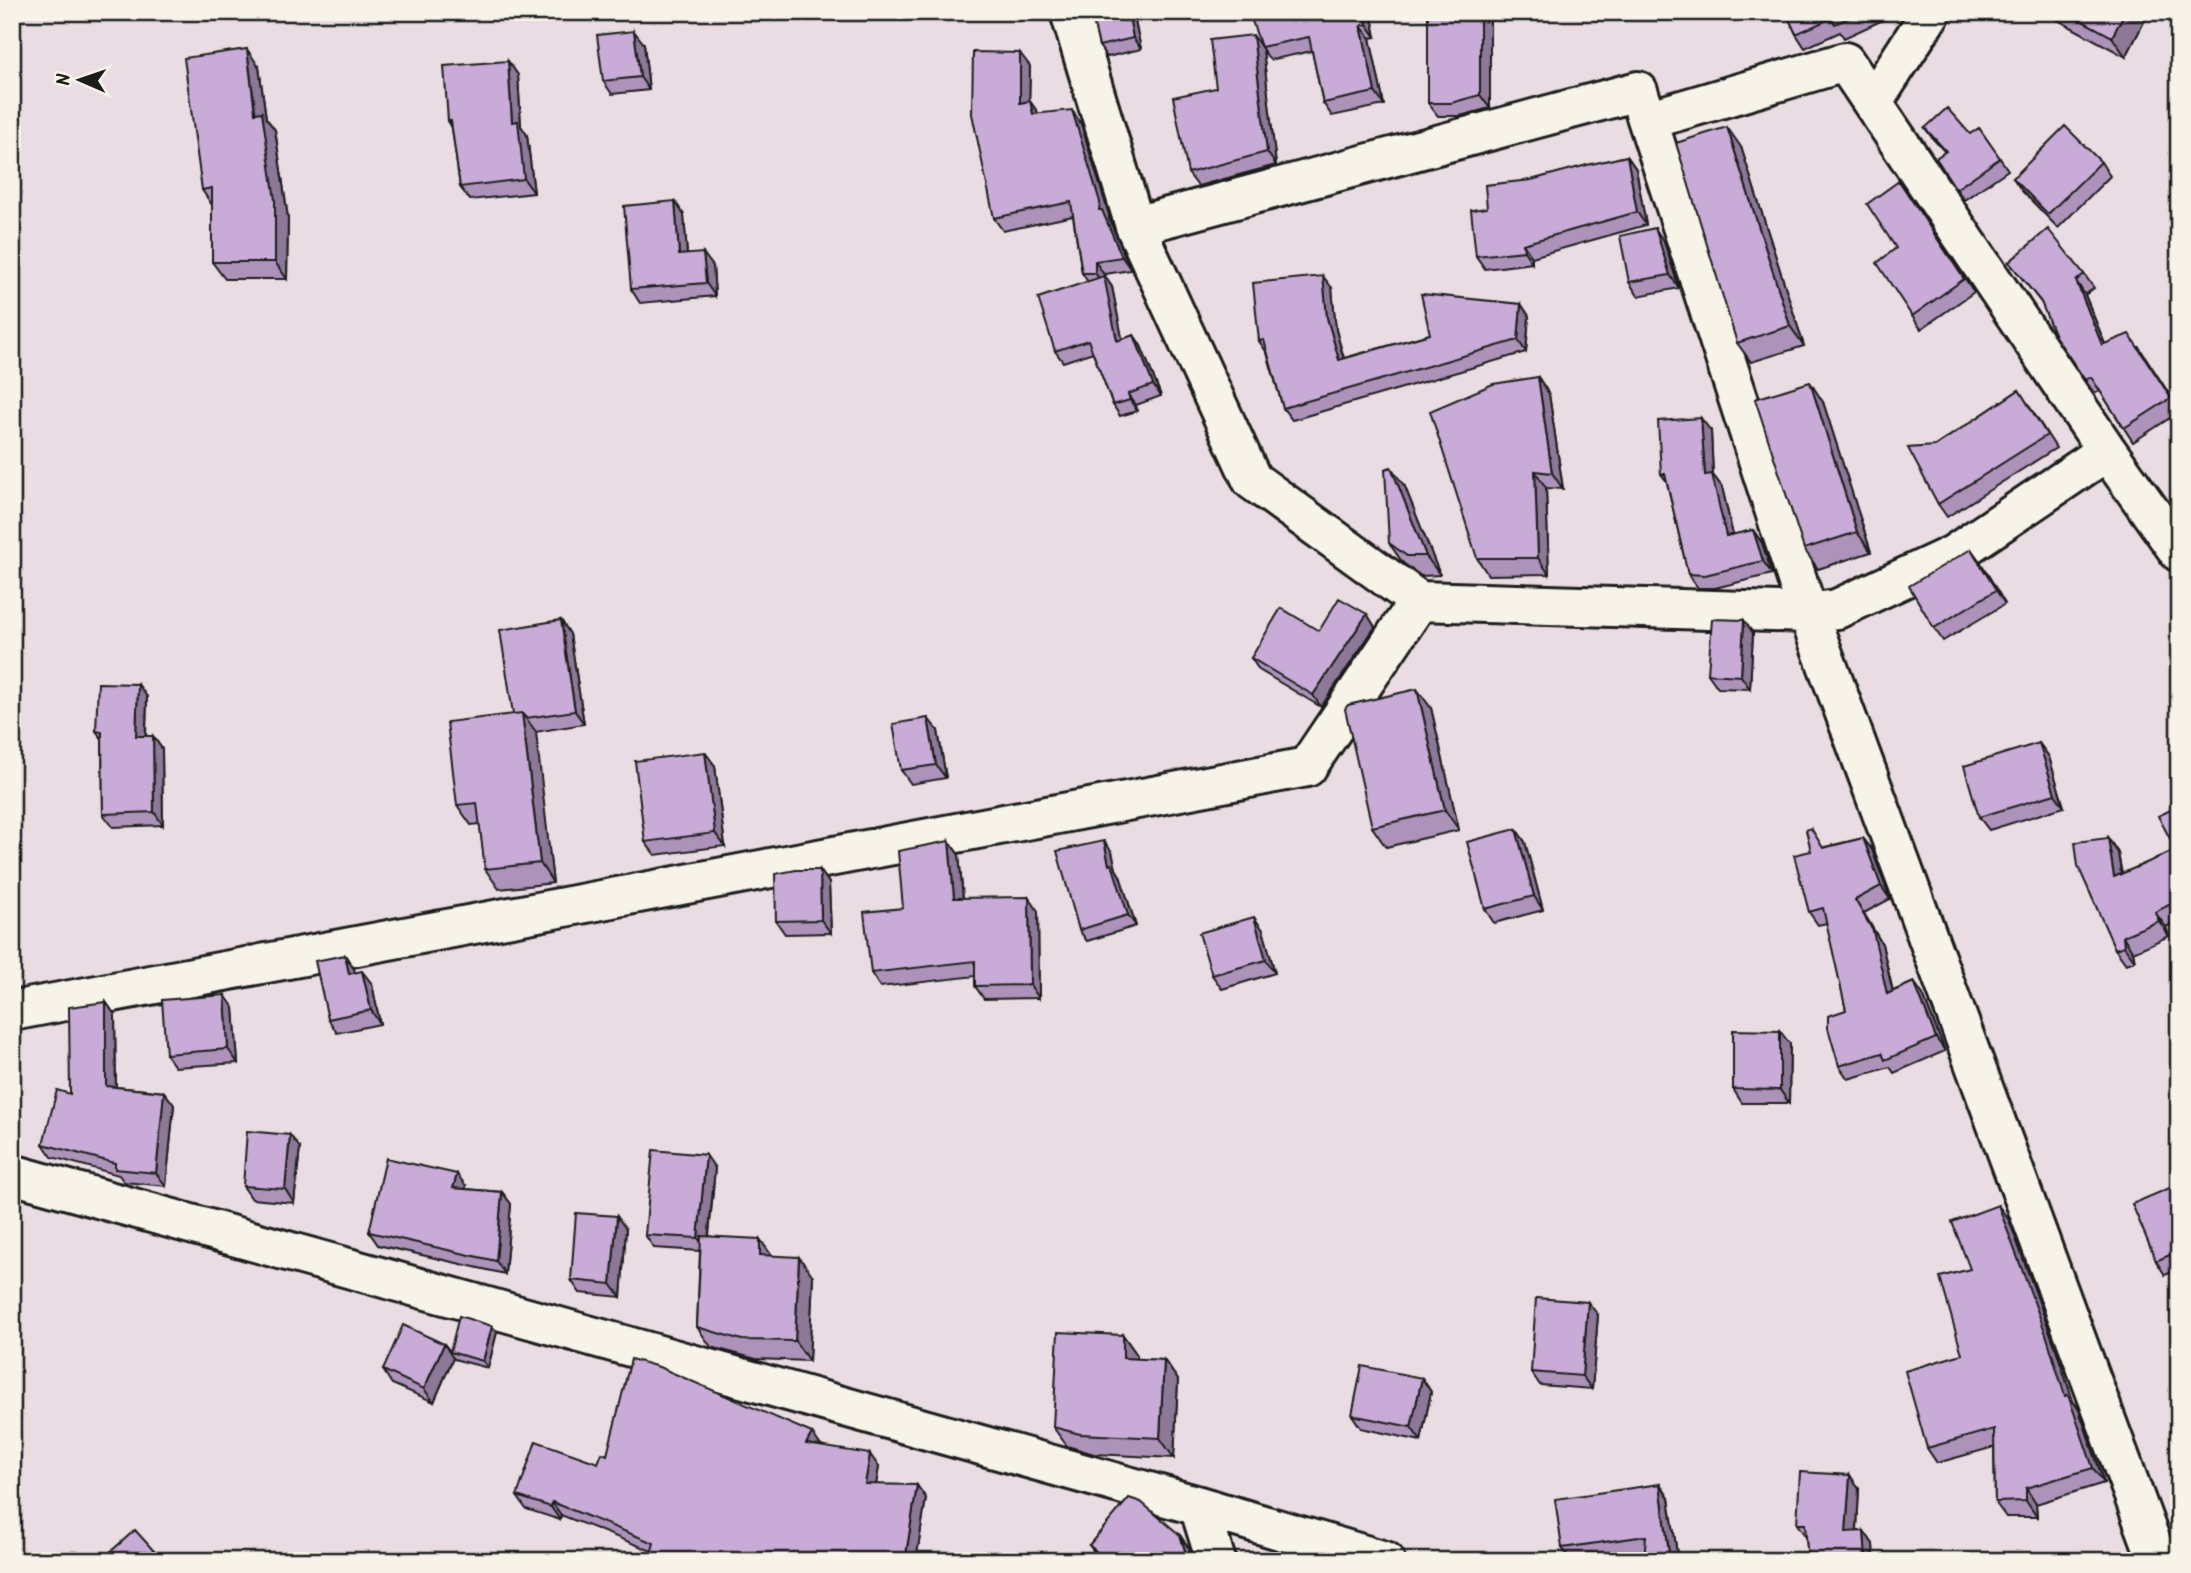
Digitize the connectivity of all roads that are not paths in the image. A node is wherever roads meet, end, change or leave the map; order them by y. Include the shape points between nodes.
1 (1070, 12) edge
2 (1931, 12) edge
3 (1873, 102) junction
4 (1648, 120) junction
5 (1135, 226) junction
6 (2107, 451) junction
7 (2179, 552) edge
8 (1419, 601) junction
9 (1808, 613) junction
10 (12, 1011) edge
11 (12, 1174) edge
12 (1199, 1506) junction
13 (1216, 1561) edge
14 (1385, 1561) edge
15 (2158, 1561) edge

1 - 5 street
2 - 3 street
3 - 4 street via 1846,62
3 - 6 street
4 - 5 street via 1638,91
4 - 9 street
5 - 8 street via 1252,480
6 - 7 street
6 - 9 street via 1953,555 1836,609
8 - 9 street
8 - 10 street via 1307,767
9 - 15 street
11 - 12 street
12 - 13 street
12 - 14 street

